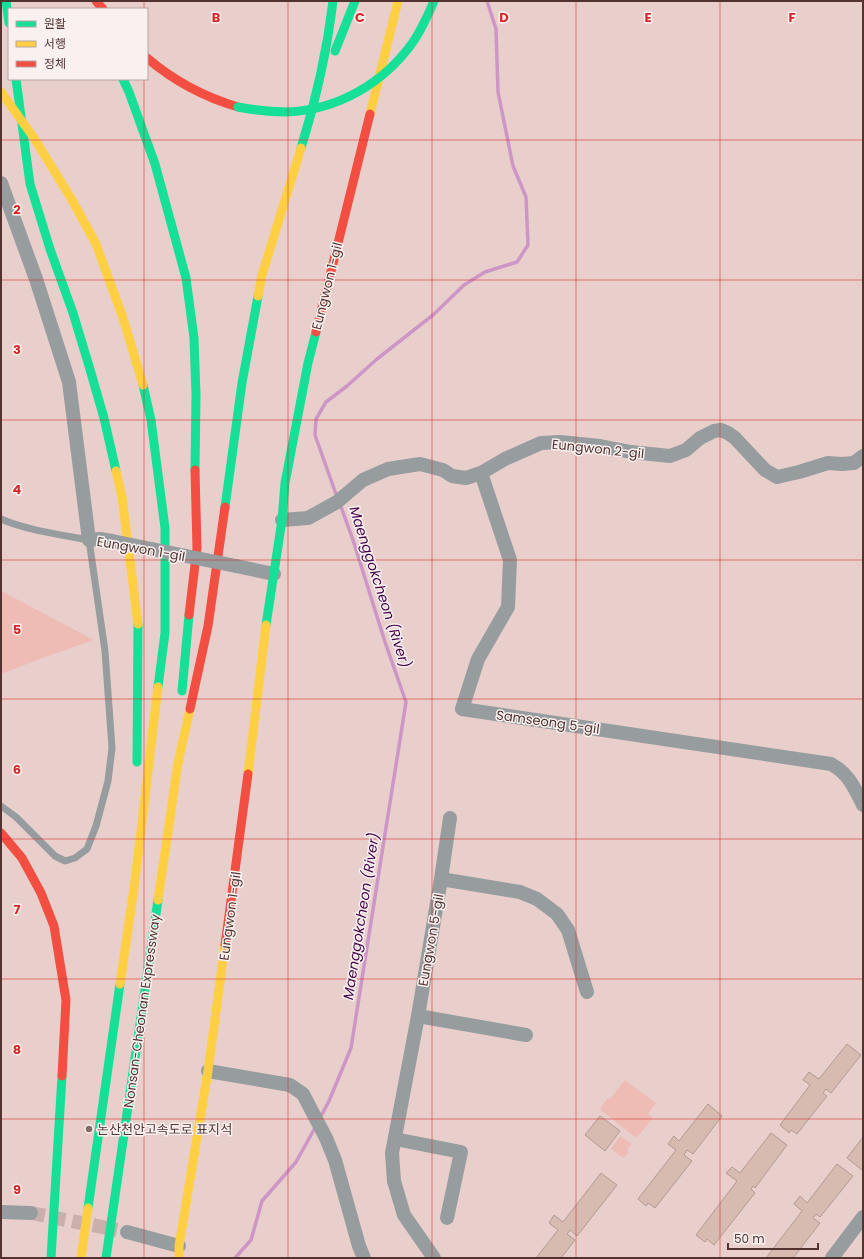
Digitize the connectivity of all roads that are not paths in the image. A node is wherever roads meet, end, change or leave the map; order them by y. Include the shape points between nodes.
1 (6, 1) edge
2 (333, 1) edge
3 (355, 1) edge
4 (398, 1) edge
5 (434, 1) edge
6 (8, 16) edge
7 (148, 59) edge
8 (16, 80) edge
9 (124, 80) edge
10 (1, 92) edge
11 (309, 122) junction
12 (1, 183) edge
13 (863, 456) edge
14 (481, 473) junction
15 (1, 519) edge
16 (282, 520) junction
17 (89, 540) junction
18 (274, 574) junction
19 (178, 763) junction
20 (137, 770) dead end
21 (137, 786) dead end
22 (863, 805) edge
23 (1, 806) edge
24 (450, 818) dead end
25 (1, 833) edge
26 (442, 879) junction
27 (135, 881) junction
28 (587, 992) dead end
29 (418, 1016) junction
30 (526, 1035) dead end
31 (208, 1071) junction
32 (395, 1139) junction
33 (1, 1212) edge
34 (31, 1213) tunnel mouth
35 (447, 1218) dead end
36 (863, 1218) edge
37 (127, 1232) tunnel mouth
38 (179, 1252) edge
39 (50, 1258) edge
40 (81, 1258) edge
41 (106, 1258) edge
42 (364, 1258) edge
43 (434, 1258) edge
44 (832, 1258) edge

1 - 6 main road
2 - 11 main road via 329,35
3 - 11 main road
4 - 16 main road, Eungwon 1-gil via 308,363 285,483
5 - 7 main road, bridge via 412,45 384,75 336,104 304,111 262,111 221,102 190,89
8 - 20 main road via 30,184 89,366 122,497 138,626
9 - 19 main road via 155,164 186,278 194,338 197,548 182,688
10 - 27 main road, bridge via 34,138 96,244 123,318 151,420 164,528 165,633
11 - 19 main road via 262,275 242,383 208,626
12 - 17 street, Eungwon 1-gil via 36,279 69,382
13 - 14 street, Eungwon 2-gil via 854,463 828,463 777,477 765,470 735,438 721,430 700,438 686,450 670,456 600,446 541,443
14 - 16 street, Eungwon 2-gil via 466,478 452,476 443,470 420,464 388,469 363,480 337,501 308,518
14 - 22 street, Samseong 5-gil via 510,560 508,607 478,659 462,709 831,764 848,776
15 - 17 lane
16 - 18 main road, Eungwon 1-gil
17 - 18 street, Eungwon 1-gil, bridge via 112,541
17 - 23 lane via 105,651 112,748 108,781 96,826 87,849 75,858 65,861 55,856 16,817
18 - 31 main road, Eungwon 1-gil
19 - 41 main road, Nonsan-Cheonan Expressway
21 - 27 main road
24 - 26 street
25 - 39 main road via 22,858 41,893 54,926 66,1000
26 - 28 street, Eungwon 5-gil via 520,892 537,899 557,914 568,930
26 - 29 street, Eungwon 5-gil
27 - 40 main road, Nonsan-Cheonan Expressway
29 - 30 street
29 - 32 street, Eungwon 5-gil
31 - 38 main road, Eungwon 1-gil
31 - 42 street via 290,1085 303,1094 335,1160
32 - 35 street via 461,1152
32 - 43 street, Eungwon 5-gil via 392,1153 394,1181 404,1215
33 - 34 street
36 - 44 street
37 - 38 street

